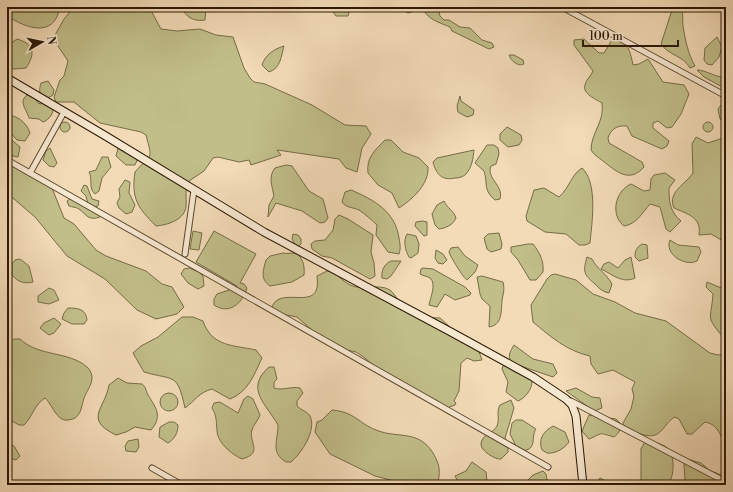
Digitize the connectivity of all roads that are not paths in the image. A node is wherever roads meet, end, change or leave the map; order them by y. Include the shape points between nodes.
1 (562, 7) edge
2 (7, 78) edge
3 (726, 96) edge
4 (64, 112) junction
5 (7, 160) edge
6 (30, 173) junction
7 (194, 190) junction
8 (185, 254) dead end
9 (566, 399) junction
10 (548, 467) dead end
11 (152, 468) dead end
12 (726, 482) edge
13 (182, 485) edge
14 (583, 485) edge

1 - 3 street
2 - 4 street
4 - 6 street
4 - 7 street
5 - 6 street
6 - 10 street
7 - 8 street
7 - 9 street via 264,232 533,377
9 - 12 street
9 - 14 street via 575,410 577,420
11 - 13 street

